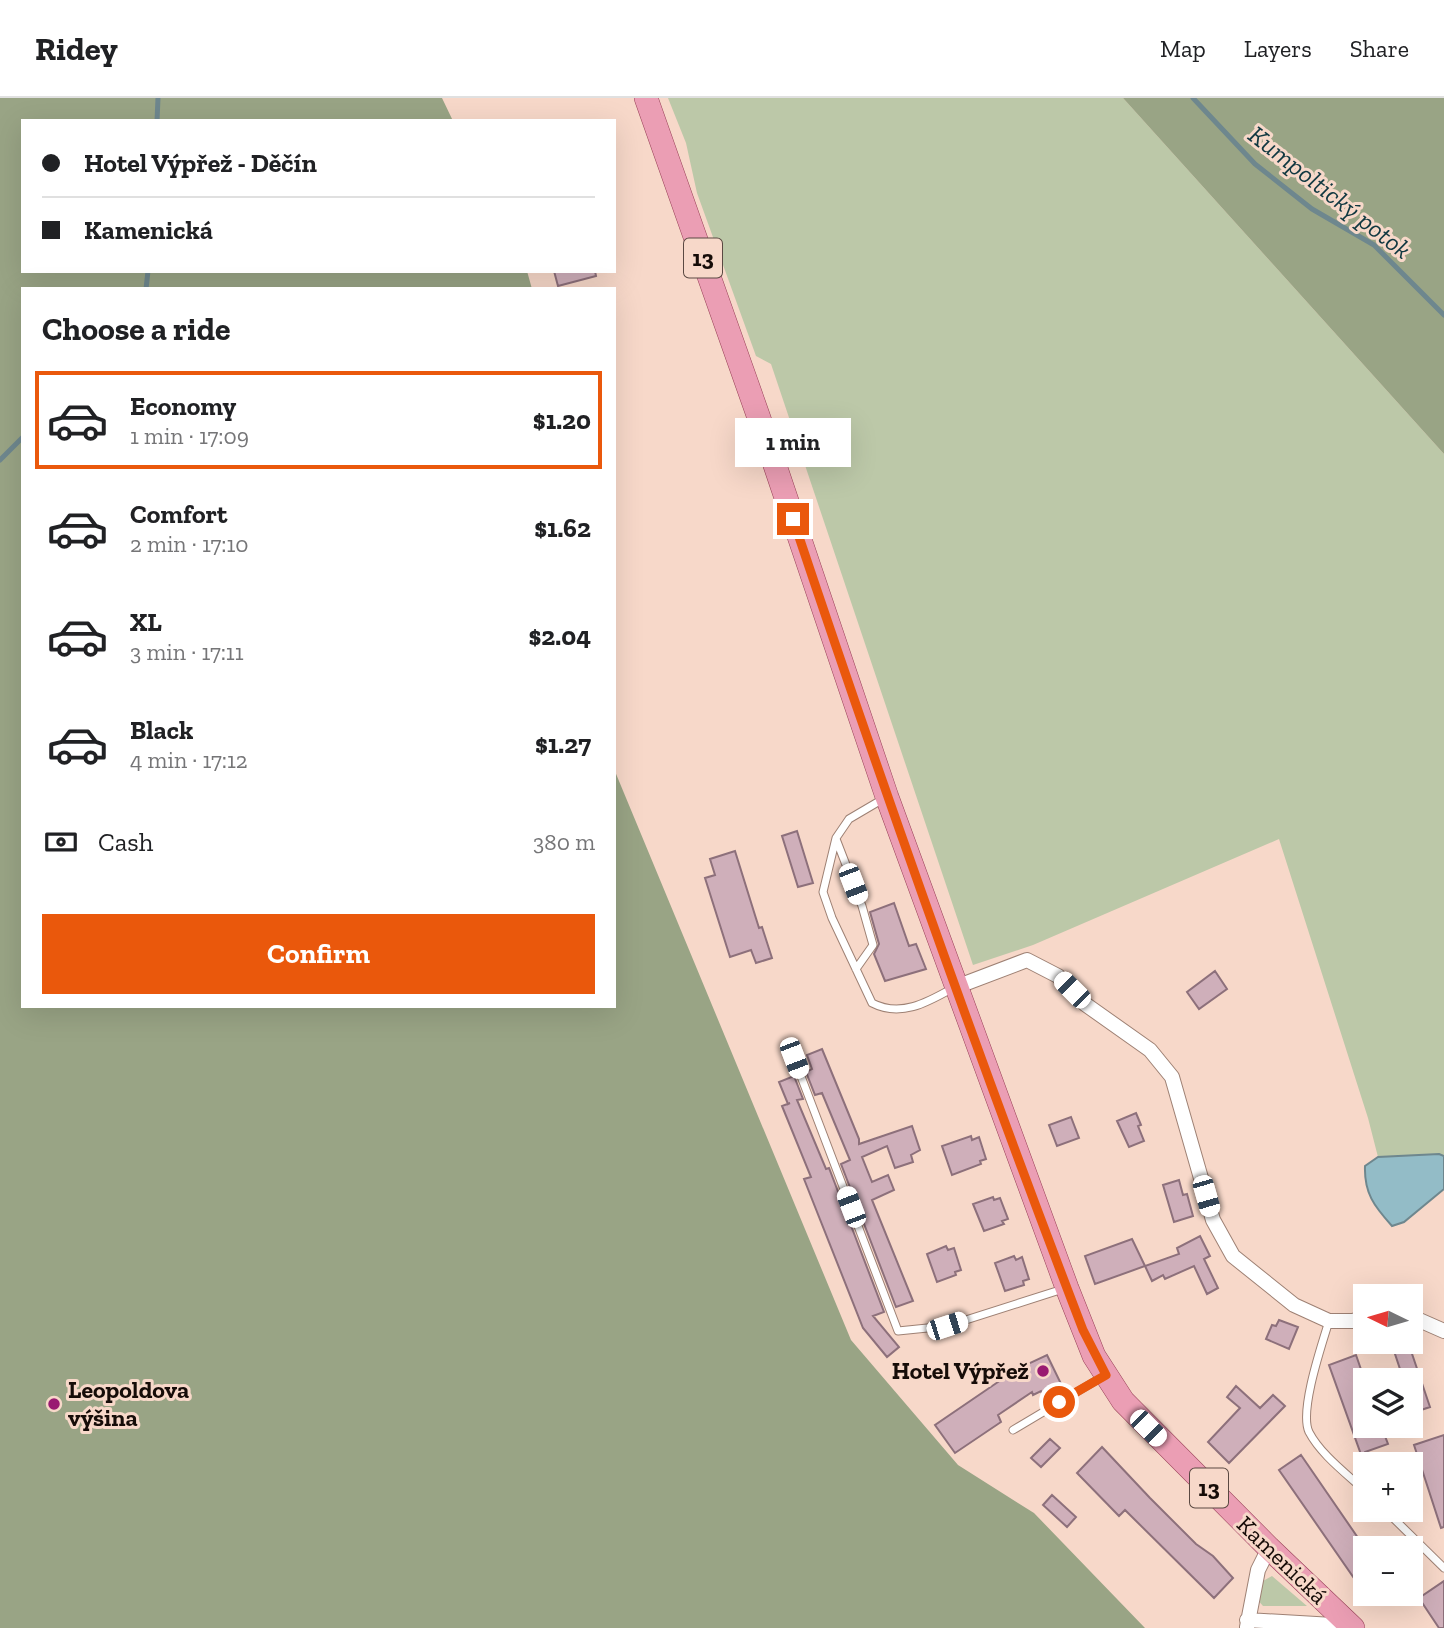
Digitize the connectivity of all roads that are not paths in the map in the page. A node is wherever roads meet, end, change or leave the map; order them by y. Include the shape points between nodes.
1 (646, 98) edge
2 (887, 797) junction
3 (836, 838) junction
4 (856, 969) junction
5 (956, 986) junction
6 (794, 1058) dead end
7 (1067, 1288) junction
8 (1329, 1321) junction
9 (1353, 1321) edge
10 (1423, 1322) edge
11 (1444, 1331) edge
12 (1106, 1375) junction
13 (1013, 1430) dead end
14 (1353, 1479) edge
15 (1396, 1522) edge
16 (1269, 1548) junction
17 (1444, 1568) edge
18 (1247, 1624) edge
19 (1352, 1627) edge

1 - 2 main road, Kamenická / 13
2 - 3 lane via 849,819
2 - 5 main road, Kamenická / 13
3 - 4 lane via 823,892
3 - 4 lane via 873,945
4 - 5 lane via 872,1003 883,1009 898,1011 929,1002
5 - 7 main road, Kamenická / 13
5 - 8 street via 1027,960 1058,976 1085,1004 1150,1050 1172,1077 1213,1220 1233,1256 1294,1305
6 - 7 lane via 898,1331 947,1326
7 - 12 main road, Kamenická / 13
8 - 9 street
8 - 14 lane via 1311,1376 1307,1429
10 - 11 street
12 - 13 lane
12 - 16 main road, Kamenická / 13 via 1148,1428
15 - 17 lane
16 - 18 street via 1258,1570
16 - 19 main road, Kamenická / 13
18 - 19 street

